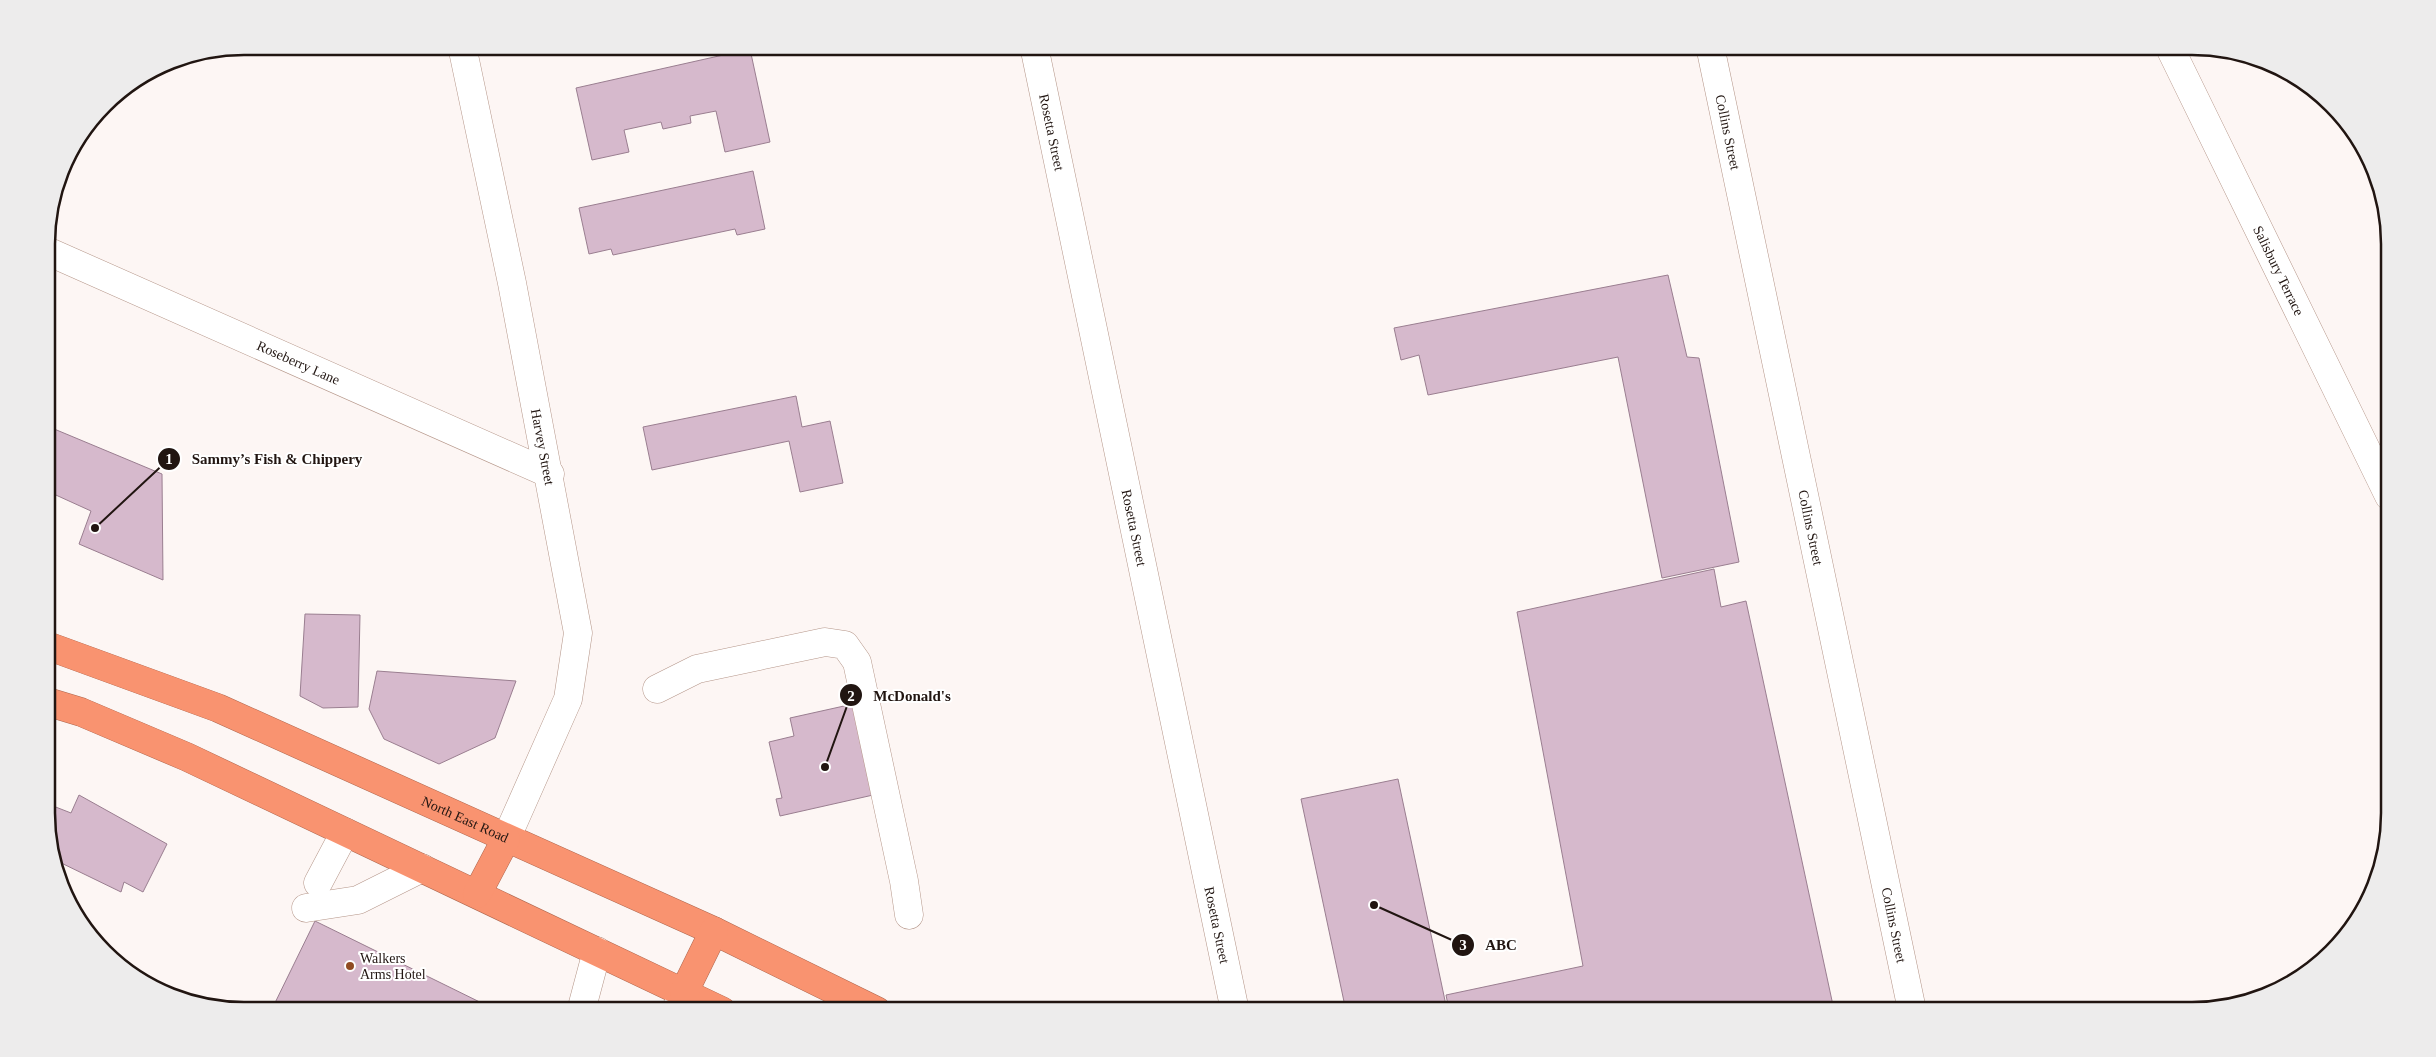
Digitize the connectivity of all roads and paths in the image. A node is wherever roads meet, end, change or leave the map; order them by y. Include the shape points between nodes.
1 (464, 55) edge
2 (1036, 55) edge
3 (1712, 55) edge
4 (2174, 55) edge
5 (55, 255) edge
6 (550, 474) junction
7 (2381, 480) edge
8 (55, 649) edge
9 (657, 689) dead end
10 (55, 704) edge
11 (345, 832) junction
12 (506, 839) junction
13 (422, 868) junction
14 (318, 883) dead end
15 (477, 894) junction
16 (306, 908) dead end
17 (909, 915) dead end
18 (714, 931) junction
19 (597, 952) junction
20 (584, 1002) edge
21 (679, 1002) edge
22 (859, 1002) edge
23 (1233, 1002) edge
24 (1910, 1002) edge

1 - 6 street, Harvey Street
2 - 23 street, Rosetta Street
3 - 24 street, Collins Street
4 - 7 street, Salisbury Terrace
5 - 6 street, Roseberry Lane
6 - 12 street, Harvey Street via 578,633 568,699
8 - 12 highway, North East Road via 218,708
9 - 17 street via 697,669 825,642 844,645 857,662
10 - 11 highway via 187,757
11 - 13 highway
11 - 14 street
12 - 15 highway
12 - 18 highway, North East Road
13 - 15 highway
13 - 16 street via 358,900
15 - 19 highway
18 - 21 highway
18 - 22 highway, North East Road
19 - 20 street
19 - 21 highway

